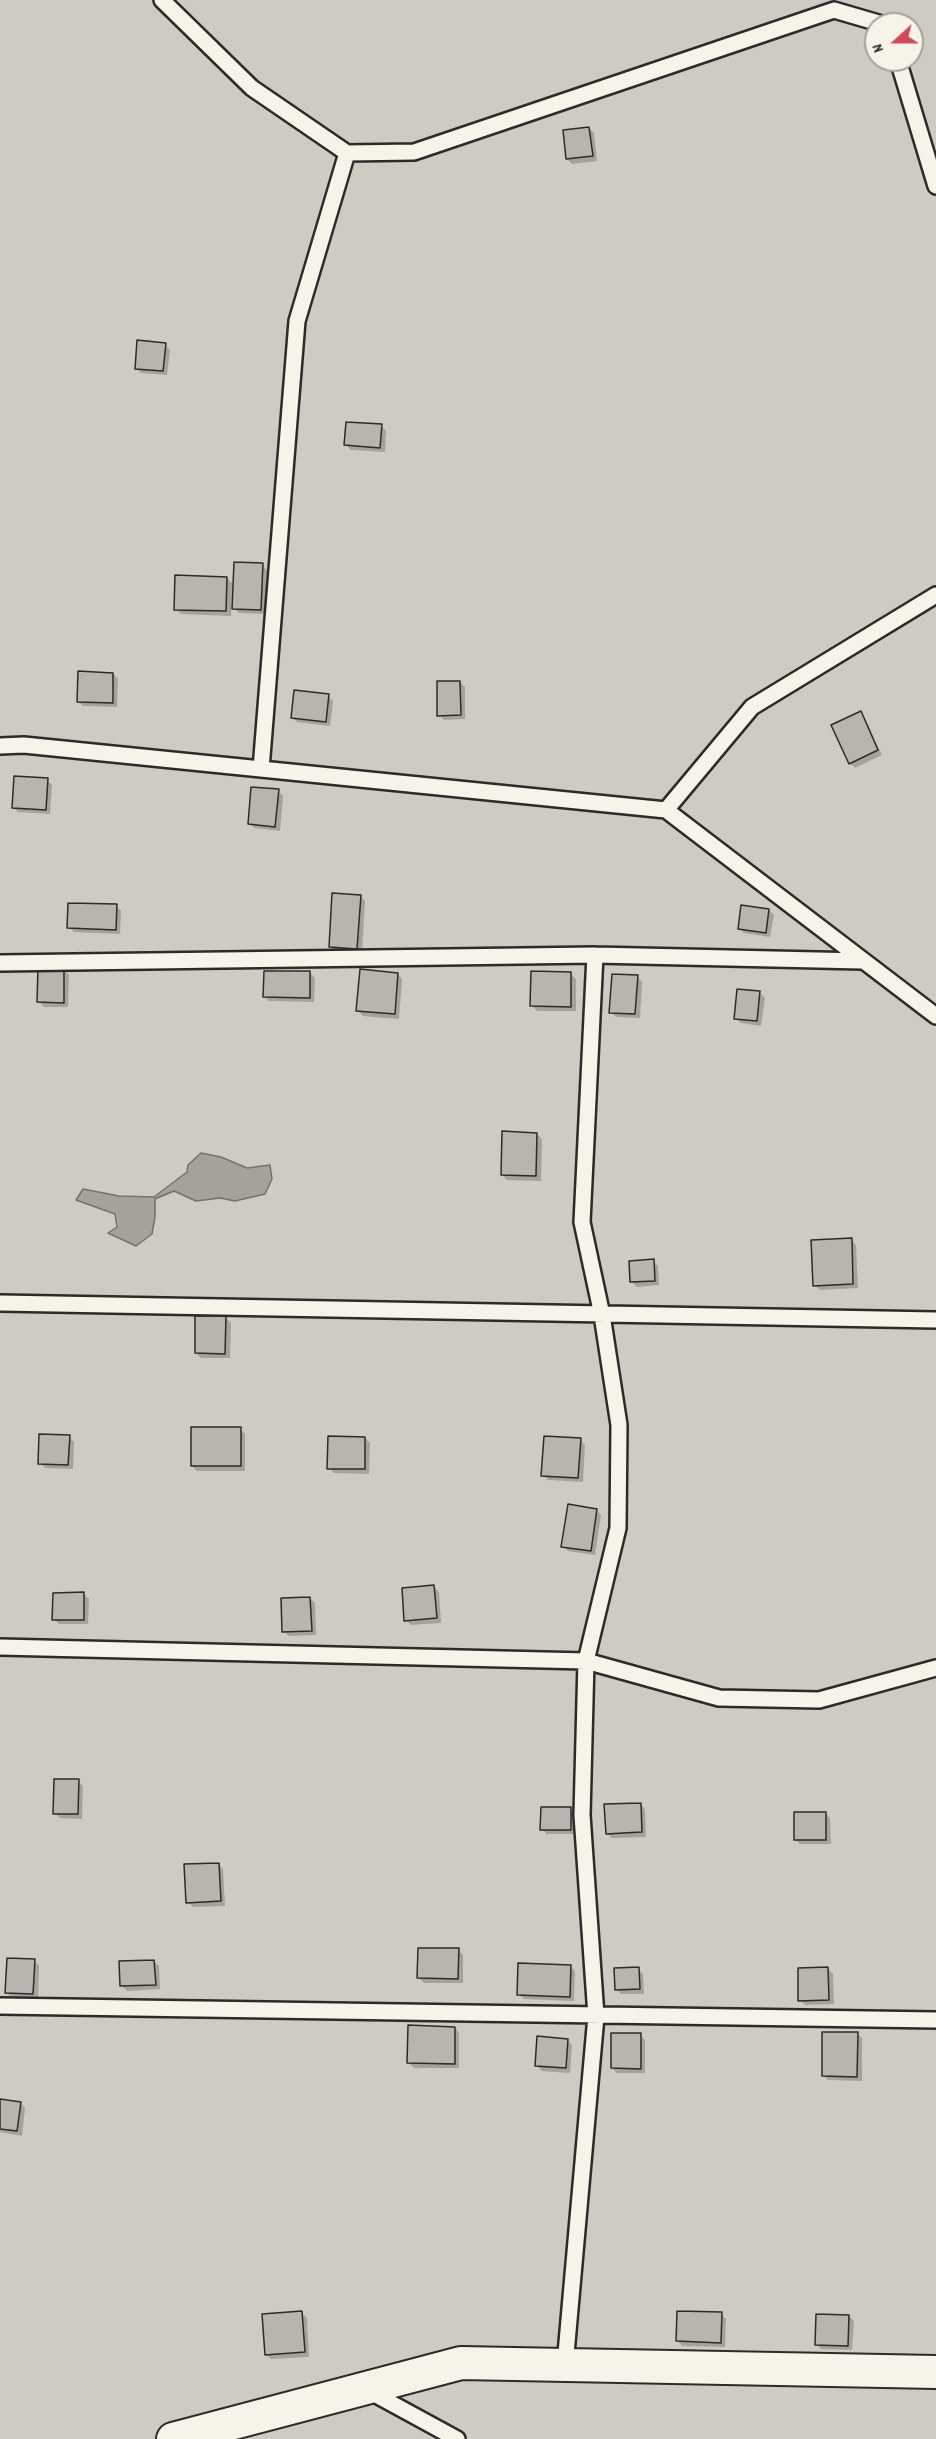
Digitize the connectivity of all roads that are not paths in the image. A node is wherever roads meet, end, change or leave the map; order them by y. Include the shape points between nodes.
1 (162, 0) edge
2 (864, 19) edge
3 (902, 72) edge
4 (347, 153) junction
5 (936, 186) edge
6 (936, 595) edge
7 (0, 746) edge
8 (261, 769) junction
9 (666, 810) junction
10 (595, 955) junction
11 (862, 961) junction
12 (0, 963) edge
13 (936, 1016) edge
14 (0, 1303) edge
15 (602, 1315) junction
16 (936, 1320) edge
17 (0, 1647) edge
18 (586, 1661) junction
19 (936, 1668) edge
20 (0, 2006) edge
21 (596, 2016) junction
22 (936, 2020) edge
23 (565, 2365) junction
24 (936, 2372) edge
25 (365, 2388) junction
26 (173, 2439) edge
27 (457, 2439) edge

1 - 4 lane via 252,88
2 - 4 lane via 834,10 414,152
3 - 5 lane
4 - 8 lane via 297,321
6 - 9 lane via 752,707
7 - 8 lane via 24,745
8 - 9 lane
9 - 11 lane
10 - 11 lane
10 - 12 lane
10 - 15 lane via 582,1222
11 - 13 lane
14 - 15 lane
15 - 16 lane
15 - 18 lane via 619,1425 618,1528
17 - 18 lane
18 - 19 lane via 719,1698 819,1700
18 - 21 lane via 582,1815
20 - 21 lane
21 - 22 lane
21 - 23 lane
23 - 24 street
23 - 25 street via 461,2363
25 - 26 street
25 - 27 lane

